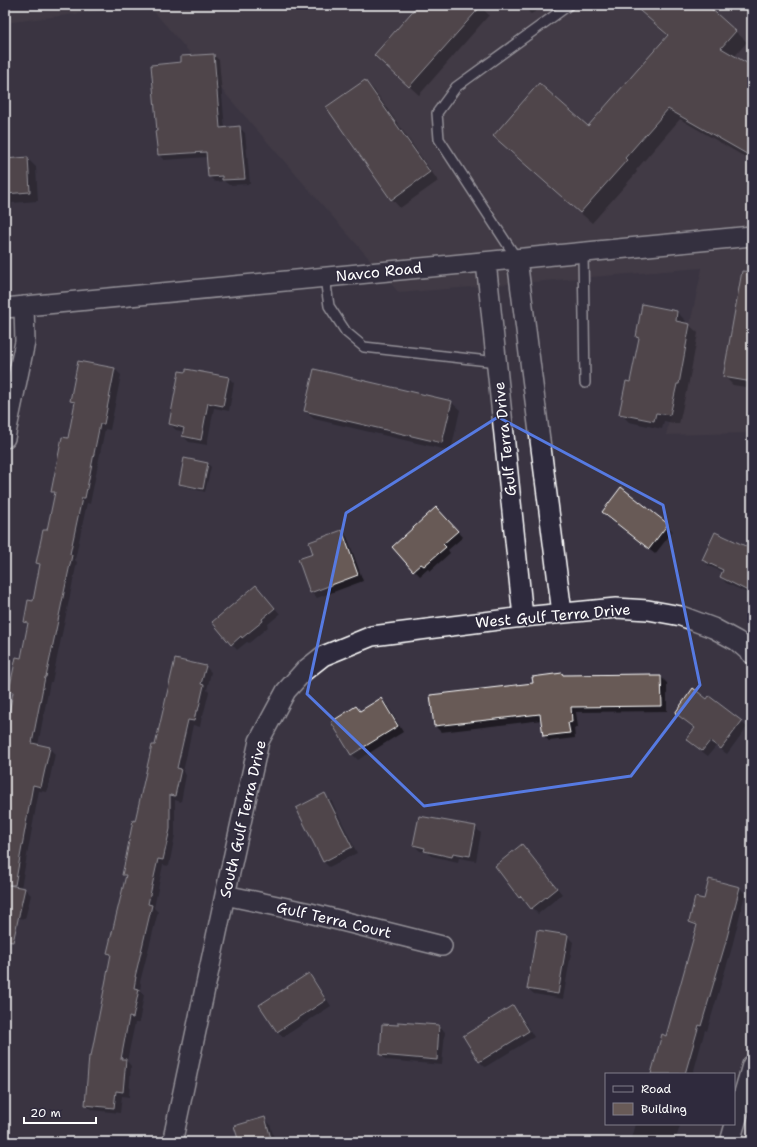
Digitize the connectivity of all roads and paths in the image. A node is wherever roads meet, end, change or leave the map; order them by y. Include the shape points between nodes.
1 (569, 5) edge
2 (752, 236) edge
3 (583, 252) junction
4 (517, 259) junction
5 (486, 262) junction
6 (325, 278) junction
7 (24, 306) junction
8 (5, 308) edge
9 (496, 362) junction
10 (585, 383) dead end
11 (5, 438) edge
12 (562, 613) junction
13 (524, 617) junction
14 (462, 625) joint
15 (752, 654) edge
16 (225, 896) junction
17 (442, 946) dead end
18 (752, 1065) edge
19 (735, 1124) edge
20 (735, 1125) edge
21 (175, 1142) edge
22 (730, 1142) edge

1 - 4 lane via 456,87 437,113 440,139
2 - 3 street, Navco Road
3 - 4 street, Navco Road
3 - 10 lane
4 - 5 street, Navco Road
4 - 12 street
5 - 6 street, Navco Road
5 - 9 street, Gulf Terra Drive
6 - 7 street, Navco Road
6 - 9 lane via 329,306 346,332 364,347
7 - 8 street, Navco Road
7 - 11 street via 25,342
9 - 13 street, Gulf Terra Drive
12 - 13 street, West Gulf Terra Drive
12 - 15 street, West Gulf Terra Drive via 616,608 680,616 713,628 737,641
13 - 14 street, West Gulf Terra Drive
14 - 16 street, South Gulf Terra Drive via 372,636 323,656 304,671 286,691 259,741
16 - 17 street, Gulf Terra Court via 310,913
16 - 21 street, South Gulf Terra Drive via 174,1134
18 - 19 street
20 - 22 street

